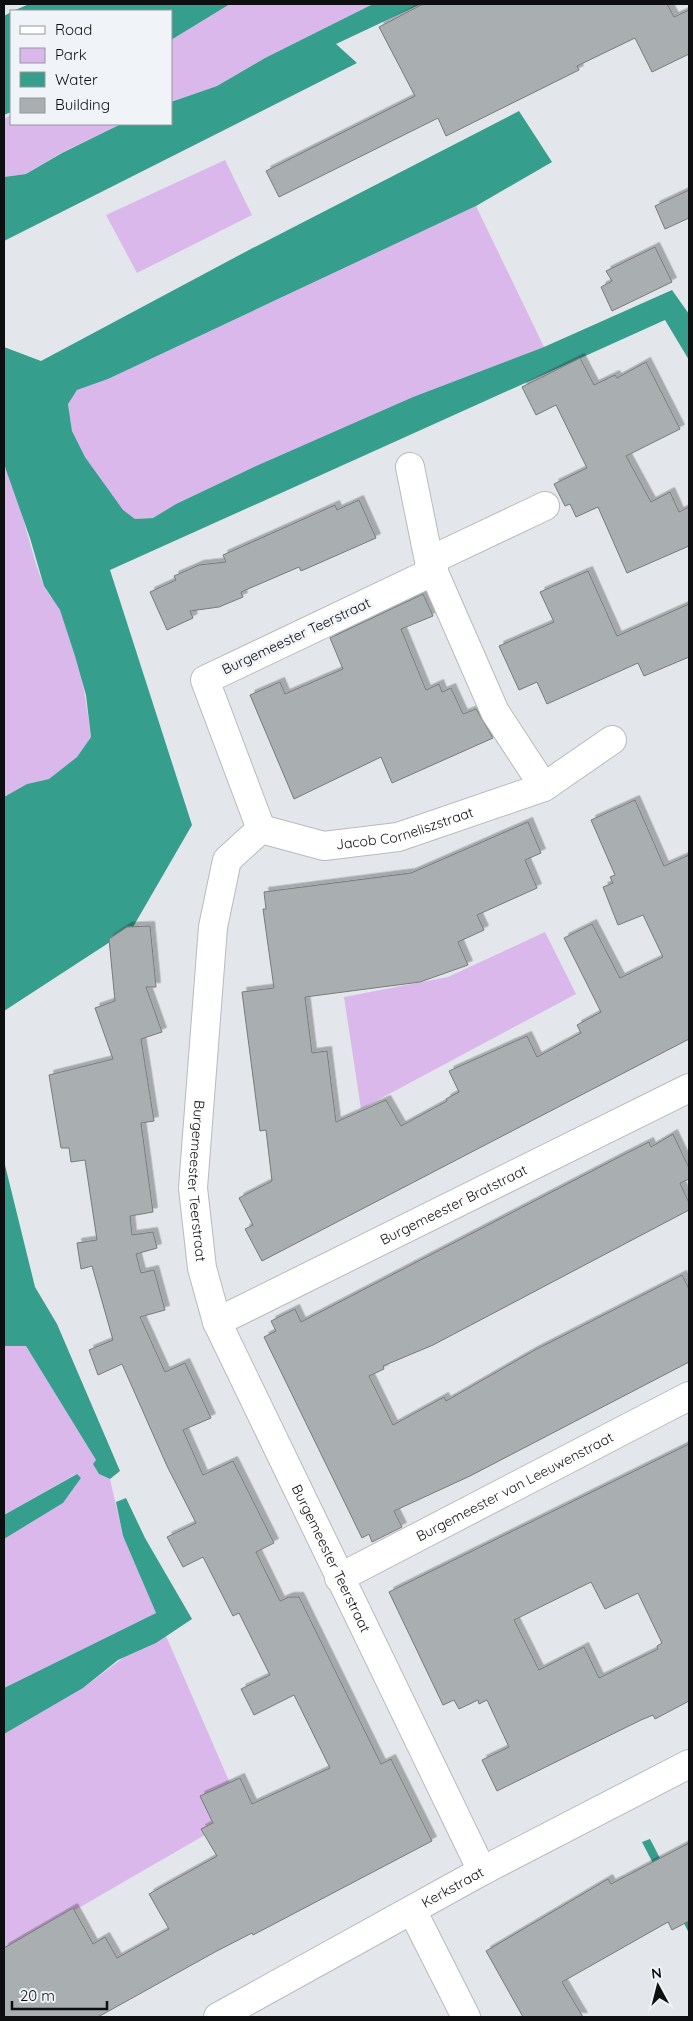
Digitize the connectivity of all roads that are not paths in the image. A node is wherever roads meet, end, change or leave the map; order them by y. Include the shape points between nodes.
1 (410, 467) dead end
2 (544, 506) dead end
3 (431, 566) junction
4 (612, 740) dead end
5 (544, 788) junction
6 (261, 829) junction
7 (689, 1088) edge
8 (217, 1322) junction
9 (689, 1396) edge
10 (339, 1578) junction
11 (689, 1764) edge
12 (482, 1871) junction
13 (412, 1910) junction
14 (218, 2017) edge
15 (466, 2017) edge

1 - 3 street
2 - 3 street
3 - 5 street via 495,712
3 - 6 street, Burgemeester Teerstraat via 205,680
4 - 5 street, Jacob Corneliszstraat
5 - 6 street, Jacob Corneliszstraat via 398,837 324,846
6 - 8 street, Burgemeester Teerstraat via 227,860 213,927 193,1188 202,1268
7 - 8 street, Burgemeester Bratstraat
8 - 10 street, Burgemeester Teerstraat
9 - 10 street, Burgemeester van Leeuwenstraat
10 - 12 street, Burgemeester Teerstraat
11 - 12 street, Kerkstraat
12 - 13 street, Kerkstraat
13 - 14 street, Kerkstraat
13 - 15 street

